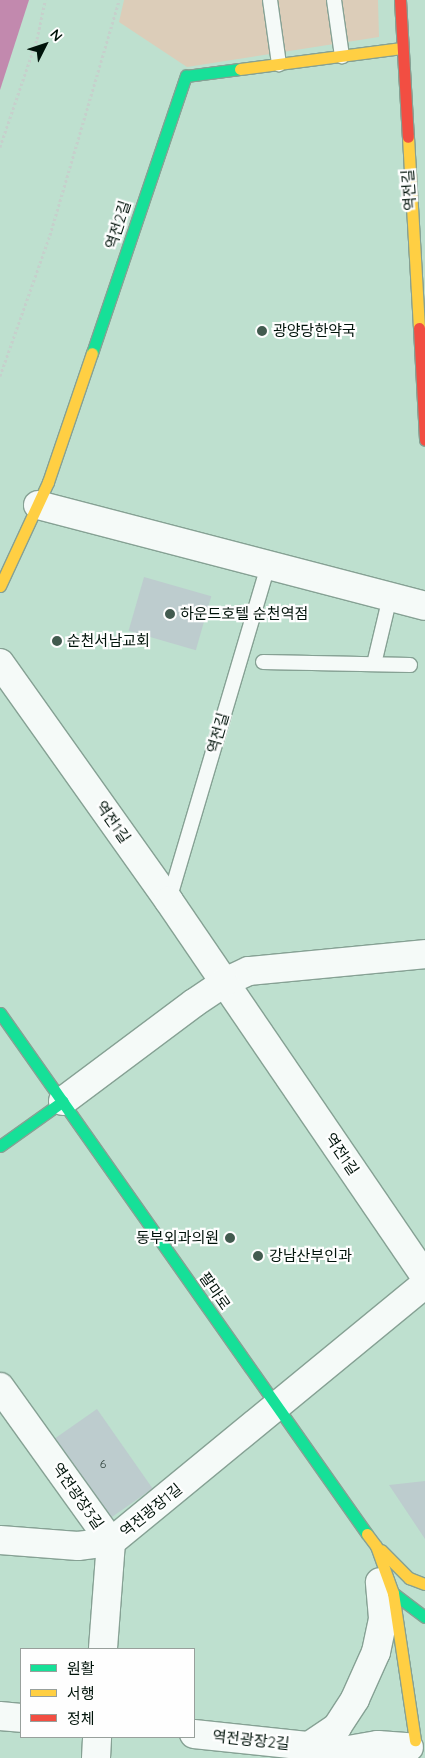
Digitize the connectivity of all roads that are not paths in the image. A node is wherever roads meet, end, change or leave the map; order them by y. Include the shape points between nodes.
1 (270, 0) edge
2 (334, 0) edge
3 (400, 0) edge
4 (402, 48) junction
5 (342, 56) junction
6 (279, 64) junction
7 (425, 440) edge
8 (38, 505) junction
9 (268, 565) junction
10 (0, 586) edge
11 (390, 597) junction
12 (425, 606) edge
13 (263, 662) dead end
14 (0, 663) edge
15 (374, 664) junction
16 (410, 665) dead end
17 (168, 900) junction
18 (425, 954) edge
19 (225, 982) junction
20 (0, 1013) edge
21 (62, 1101) junction
22 (0, 1146) edge
23 (425, 1276) edge
24 (425, 1284) edge
25 (0, 1387) edge
26 (278, 1407) junction
27 (0, 1540) edge
28 (111, 1542) junction
29 (376, 1546) junction
30 (425, 1584) edge
31 (393, 1593) junction
32 (425, 1618) edge
33 (104, 1648) edge
34 (0, 1716) edge
35 (20, 1718) edge
36 (195, 1734) edge
37 (97, 1738) edge
38 (413, 1745) edge
39 (309, 1746) junction
40 (340, 1756) edge
41 (96, 1758) edge

1 - 6 lane
2 - 5 lane
3 - 4 street, 역전길
4 - 5 street, 역전2길
4 - 7 street, 역전길
5 - 6 street, 역전2길
6 - 8 street, 역전2길 via 186,76
8 - 9 street
8 - 10 street, 역전2길
9 - 11 street
9 - 17 lane, 역전길
11 - 12 street
11 - 15 lane
13 - 15 lane
14 - 17 street, 역전1길
15 - 16 lane
17 - 19 street, 역전1길
18 - 19 street via 249,971
19 - 21 street
19 - 23 street, 역전1길
20 - 21 street, 팔마로
21 - 22 street
21 - 26 street, 팔마로
24 - 26 street
25 - 28 street, 역전광장3길
26 - 28 street, 역전광장1길
26 - 29 street, 팔마로
27 - 28 street, 역전광장1길 via 78,1546
28 - 33 street, 역전광장3길
29 - 30 street via 410,1578
29 - 31 street, 팔마로
29 - 39 street via 384,1618 376,1652 355,1699 336,1727
31 - 32 street
31 - 38 street, 팔마로
34 - 35 street
36 - 39 street, 역전광장2길
37 - 41 street
38 - 40 street via 378,1745
39 - 40 street, 역전광장2길

